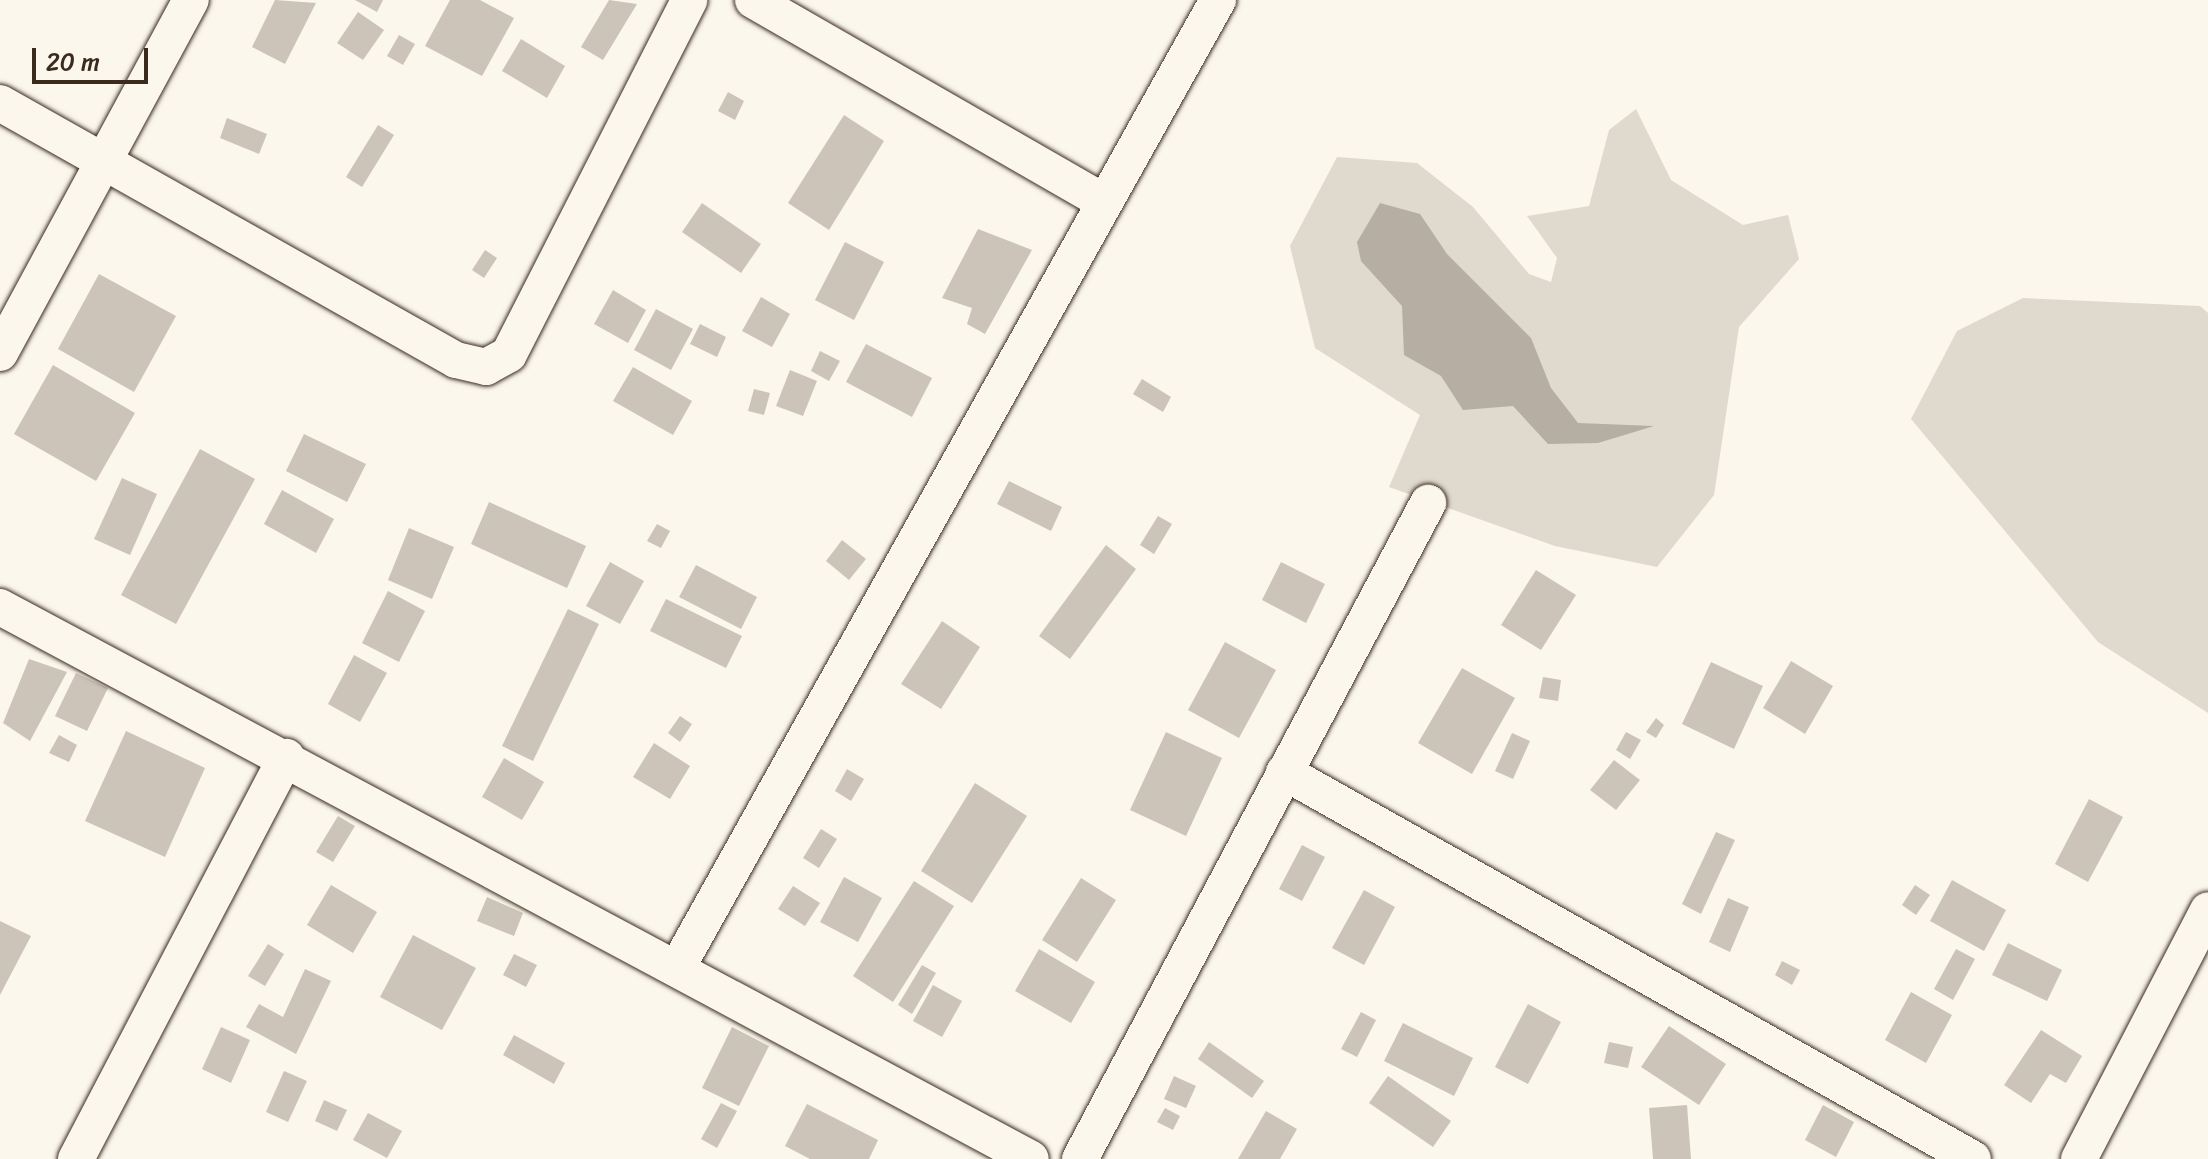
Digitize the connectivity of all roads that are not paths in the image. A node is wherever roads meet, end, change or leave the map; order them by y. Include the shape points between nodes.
1 (191, 0) edge
2 (689, 0) edge
3 (753, 0) edge
4 (1218, 0) edge
5 (0, 103) edge
6 (107, 161) junction
7 (1104, 202) junction
8 (0, 353) edge
9 (1428, 503) dead end
10 (0, 607) edge
11 (286, 757) junction
12 (1284, 772) junction
13 (2208, 910) edge
14 (677, 968) junction
15 (76, 1159) edge
16 (1031, 1159) edge
17 (1080, 1159) edge
18 (1973, 1159) edge
19 (2079, 1159) edge

1 - 6 street
2 - 6 street via 509,354 486,367 456,360
3 - 7 street
4 - 7 street
5 - 6 street
6 - 8 street
7 - 14 street
9 - 12 street
10 - 11 street
11 - 14 street
11 - 15 street
12 - 17 street
12 - 18 street
13 - 19 street
14 - 16 street

